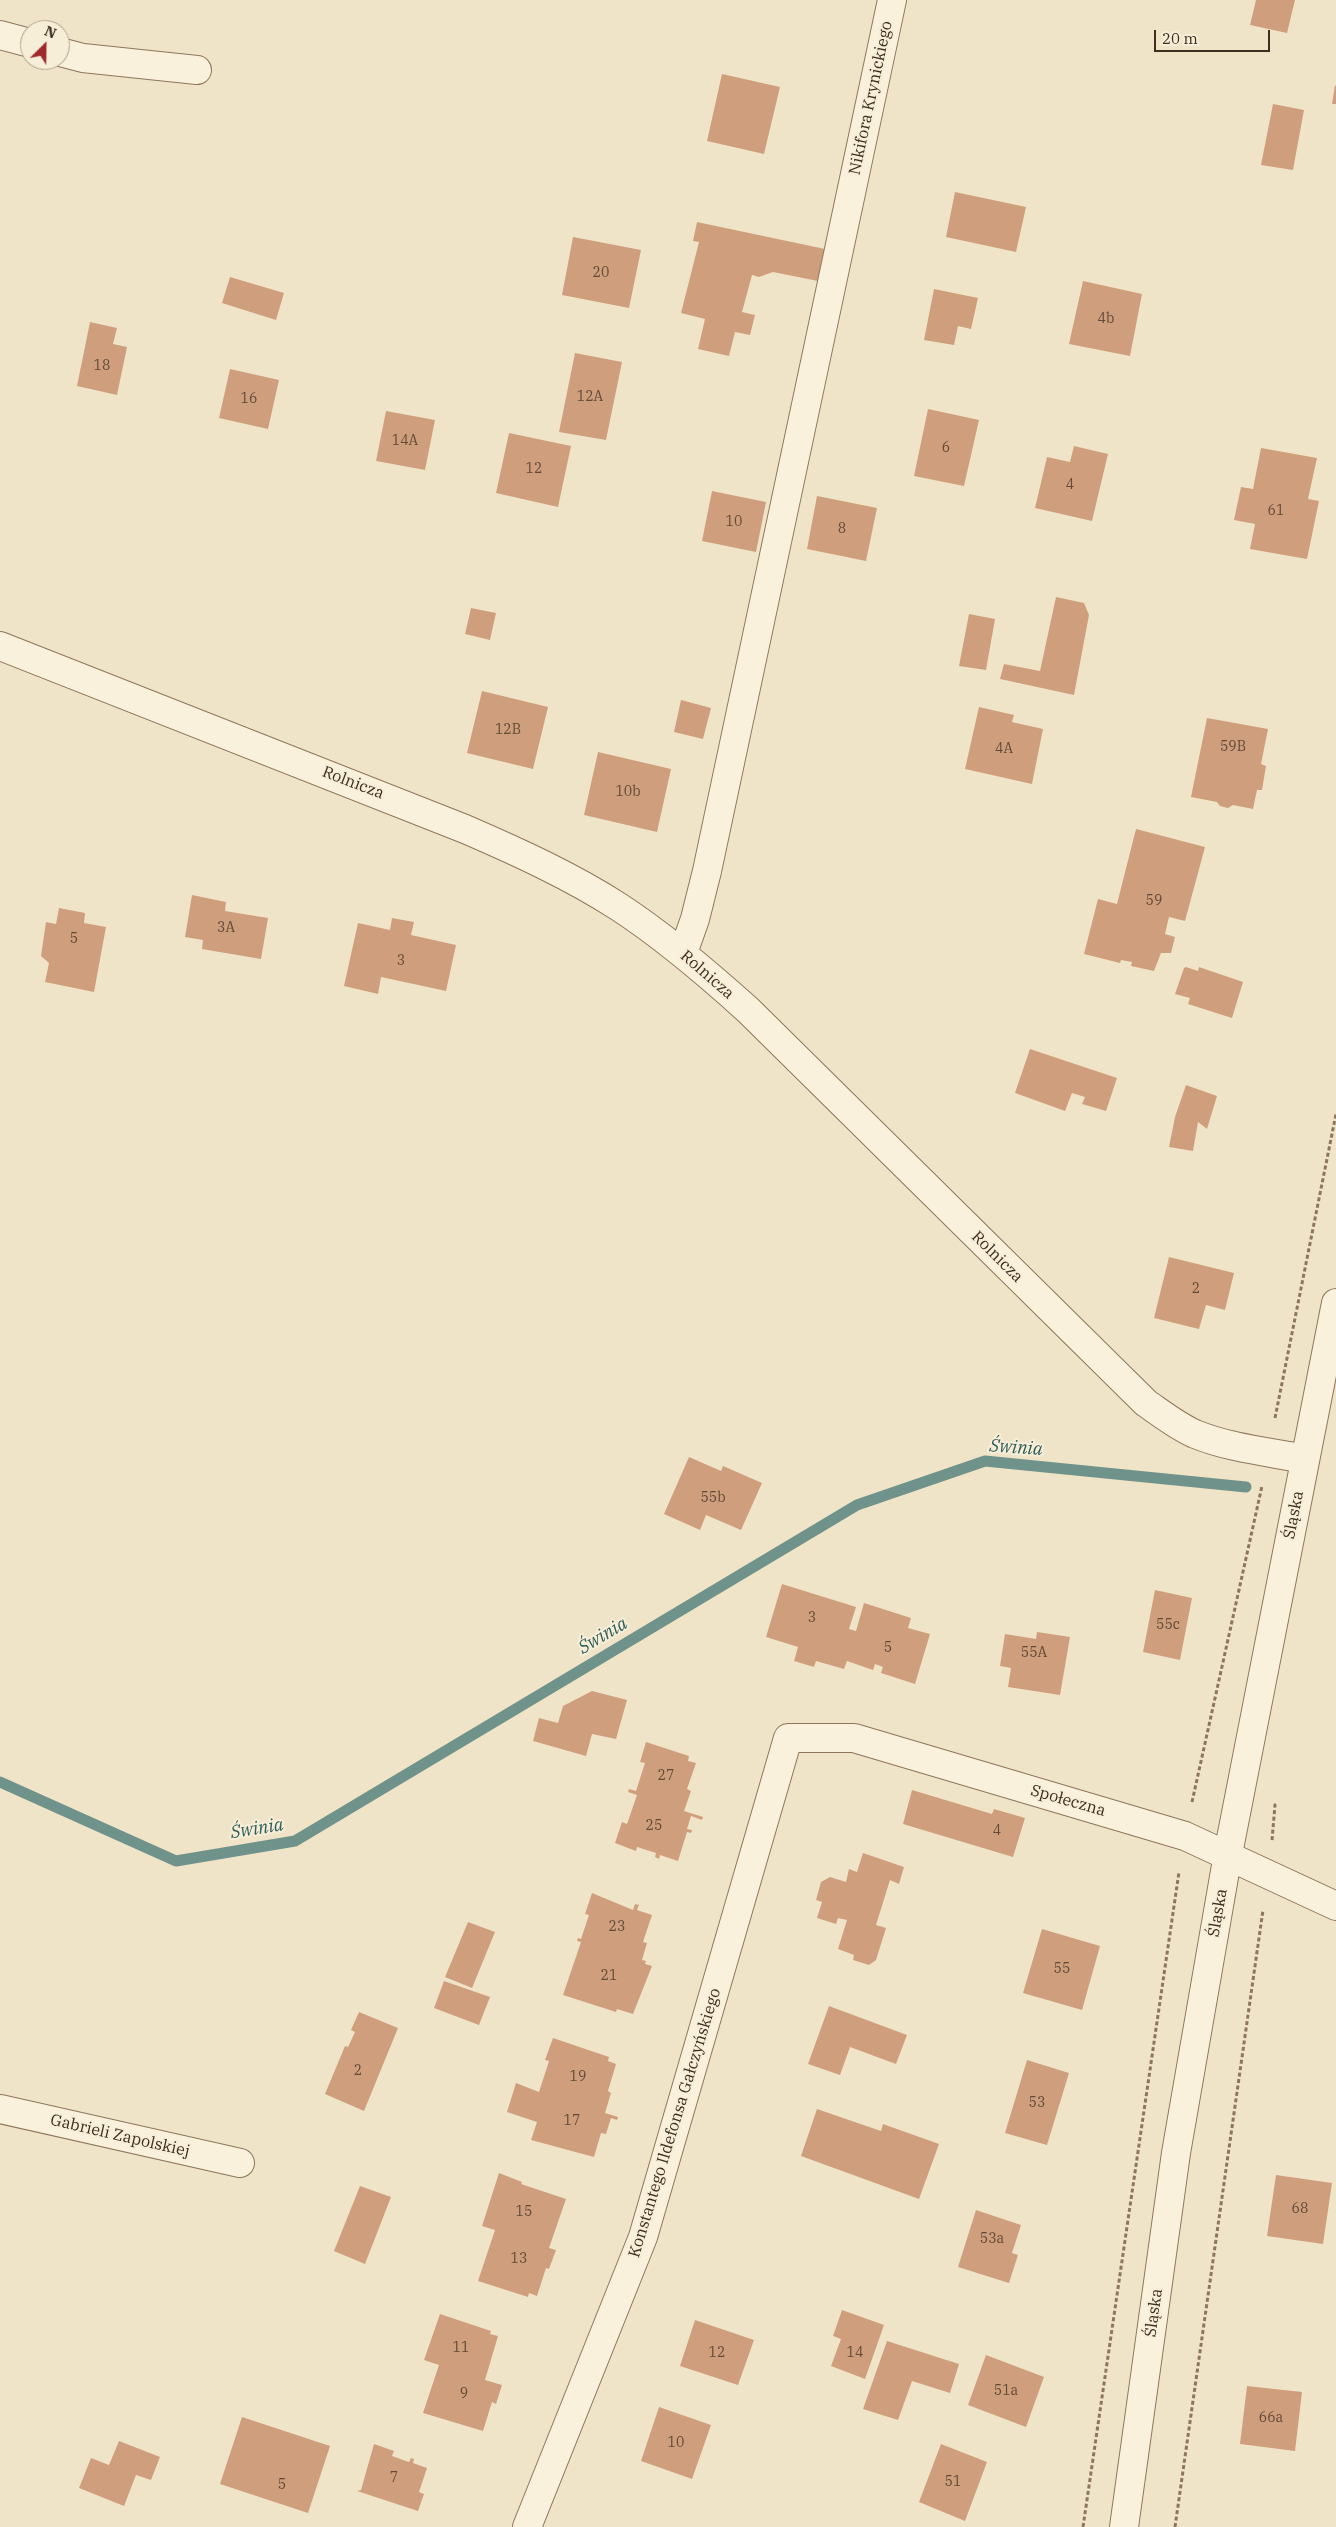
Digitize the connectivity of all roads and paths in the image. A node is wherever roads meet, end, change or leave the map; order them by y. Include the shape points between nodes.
1 (892, 0) edge
2 (0, 35) edge
3 (20, 40) edge
4 (70, 55) edge
5 (197, 70) dead end
6 (0, 646) edge
7 (683, 953) junction
8 (1336, 1302) edge
9 (1305, 1459) junction
10 (788, 1738) joint
11 (1268, 1800) dead end
12 (1228, 1854) junction
13 (1268, 1874) junction
14 (1336, 1906) edge
15 (0, 2109) edge
16 (240, 2163) dead end
17 (527, 2527) edge
18 (1124, 2527) edge
19 (1174, 2527) edge

1 - 7 street, Nikifora Krynickiego via 707,871
2 - 3 street
4 - 5 street
6 - 7 street, Rolnicza via 406,804 527,856 618,906
7 - 9 street, Rolnicza via 748,1010 1146,1403 1195,1434
8 - 9 street, Śląska
9 - 12 street, Śląska
10 - 12 street, Społeczna via 854,1738 1185,1836
10 - 17 street, Konstantego Ildefonsa Gałczyńskiego via 643,2237
11 - 13 path via 1276,1805
12 - 13 street, Społeczna
12 - 18 street, Śląska via 1176,2153
13 - 14 street, Społeczna
13 - 19 path
15 - 16 street, Gabrieli Zapolskiej

